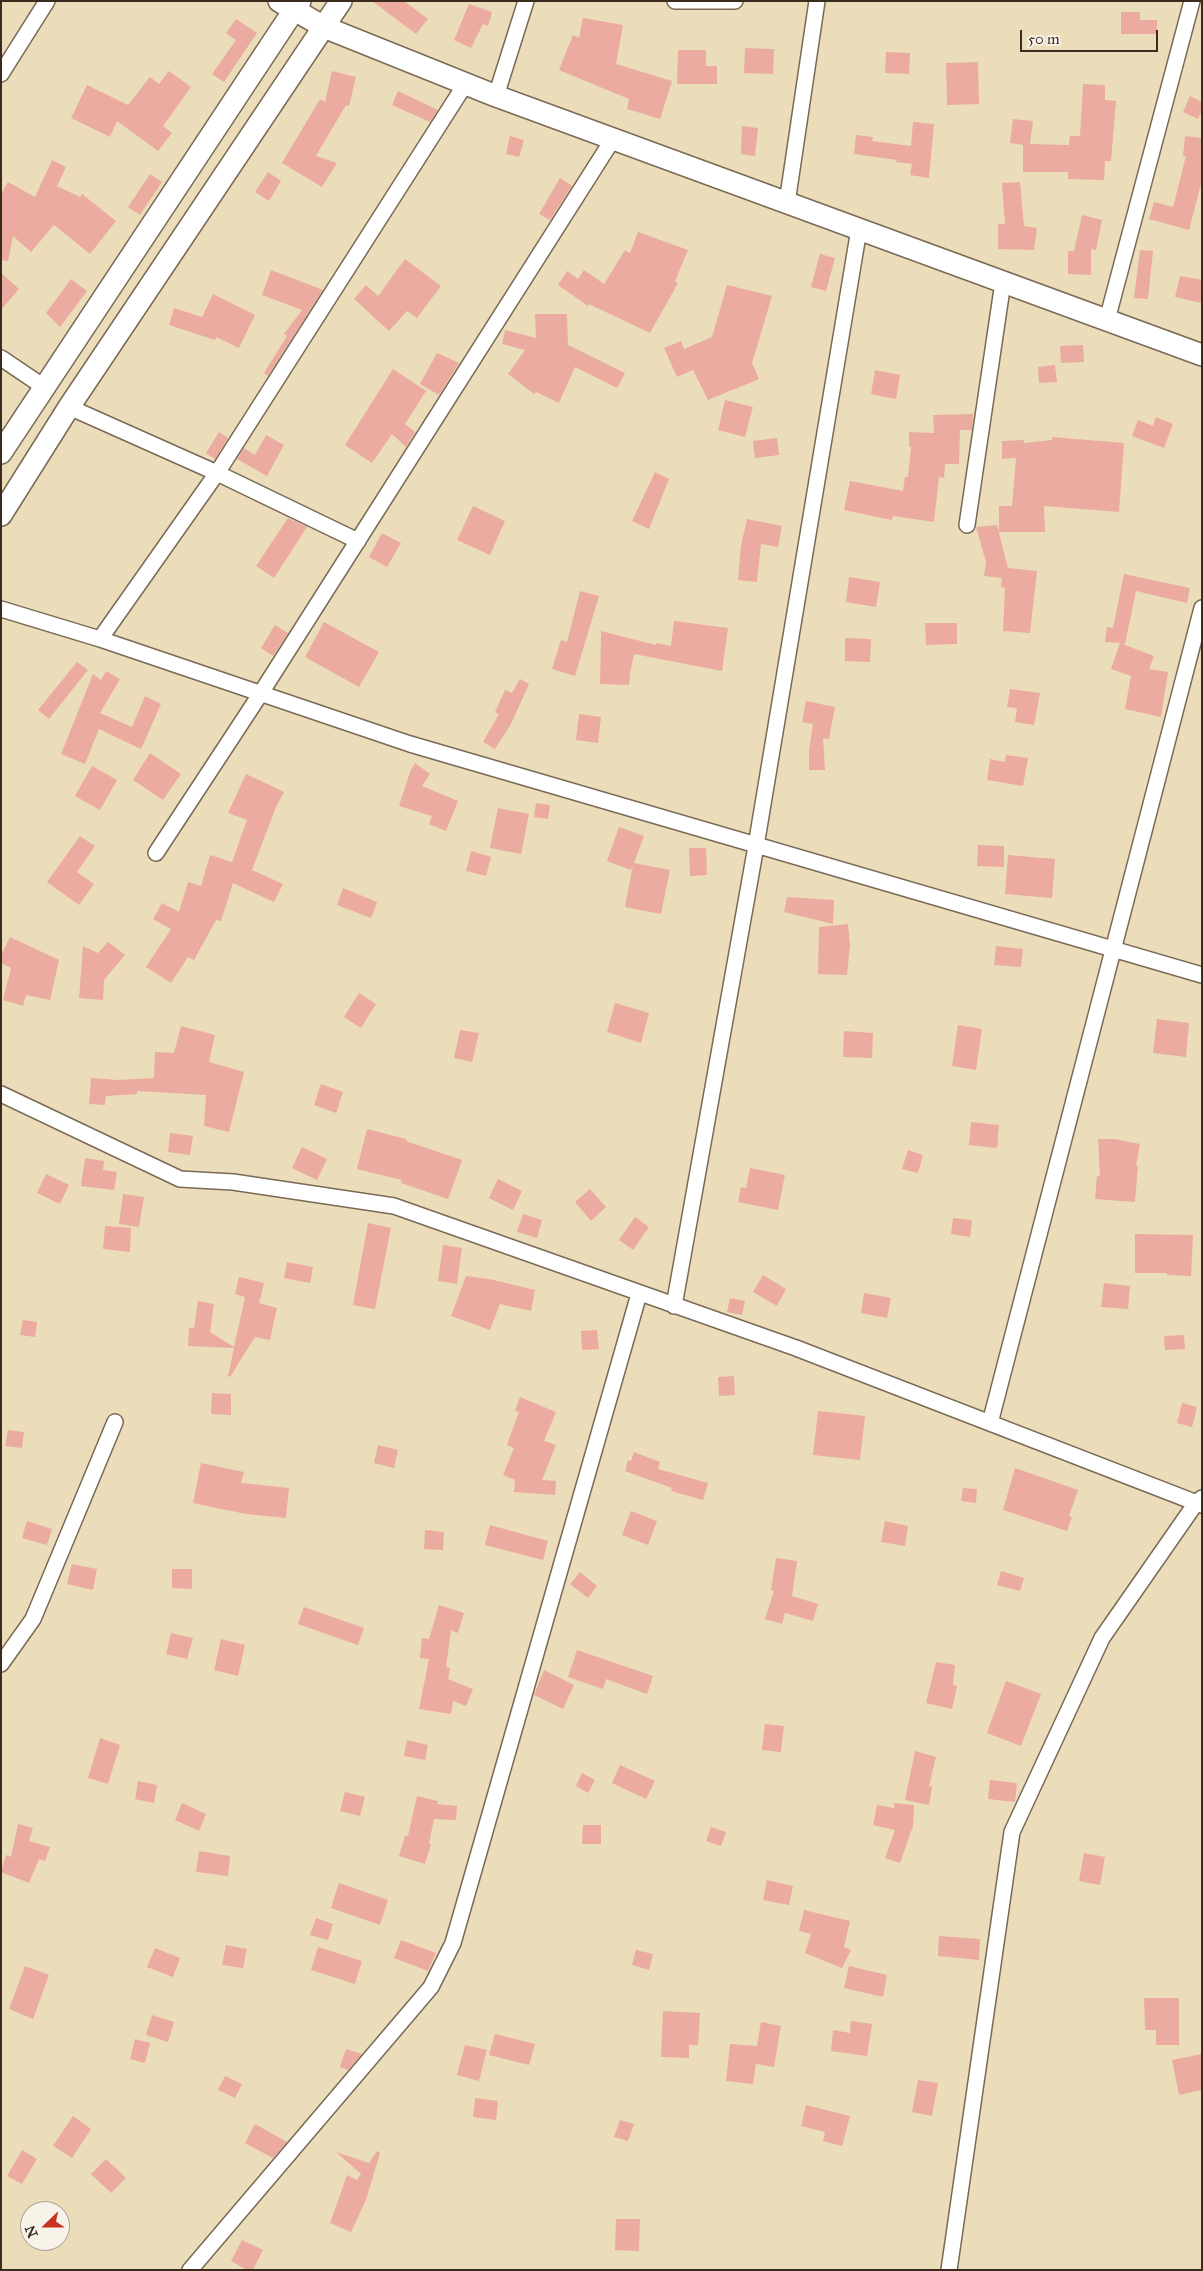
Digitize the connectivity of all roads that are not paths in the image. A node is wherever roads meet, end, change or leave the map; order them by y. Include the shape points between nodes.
1 (47, 1) edge
2 (340, 1) edge
3 (526, 1) edge
4 (676, 1) edge
5 (734, 1) edge
6 (817, 1) edge
7 (1192, 1) edge
8 (291, 5) edge
9 (324, 28) junction
10 (1, 74) edge
11 (466, 83) junction
12 (496, 96) junction
13 (613, 139) junction
14 (787, 203) junction
15 (859, 230) junction
16 (1003, 282) junction
17 (1107, 320) junction
18 (1202, 356) edge
19 (1, 358) edge
20 (44, 387) junction
21 (69, 407) junction
22 (1, 453) edge
23 (217, 473) junction
24 (1, 515) edge
25 (967, 525) dead end
26 (358, 540) junction
27 (1202, 608) edge
28 (1, 609) edge
29 (100, 639) junction
30 (261, 693) junction
31 (756, 846) junction
32 (156, 853) dead end
33 (1113, 951) junction
34 (1202, 975) edge
35 (1, 1094) edge
36 (639, 1294) junction
37 (674, 1306) junction
38 (115, 1422) dead end
39 (990, 1423) junction
40 (1200, 1502) edge
41 (1, 1664) edge
42 (190, 2270) edge
43 (949, 2270) edge

1 - 10 street
2 - 9 main road
3 - 12 street
4 - 5 street
6 - 14 street
7 - 17 street
8 - 9 main road
8 - 20 main road
9 - 11 main road
9 - 21 main road
11 - 12 main road
11 - 23 street
12 - 13 main road
13 - 14 main road
13 - 26 street
14 - 15 main road
15 - 16 main road
15 - 31 street
16 - 17 main road
16 - 25 street
17 - 18 main road
19 - 20 street
20 - 22 main road
21 - 23 street
21 - 24 main road
23 - 26 street
23 - 29 street
26 - 30 street
27 - 33 street
28 - 29 street
29 - 30 street
30 - 31 street via 410,744
30 - 32 street
31 - 33 street
31 - 37 street
33 - 34 street
33 - 39 street
35 - 36 street via 180,1179 232,1182 394,1206
36 - 37 street
36 - 42 street via 453,1942 431,1987
37 - 39 street via 796,1348
38 - 41 street via 33,1619
39 - 40 street
40 - 43 street via 1102,1638 1012,1832

